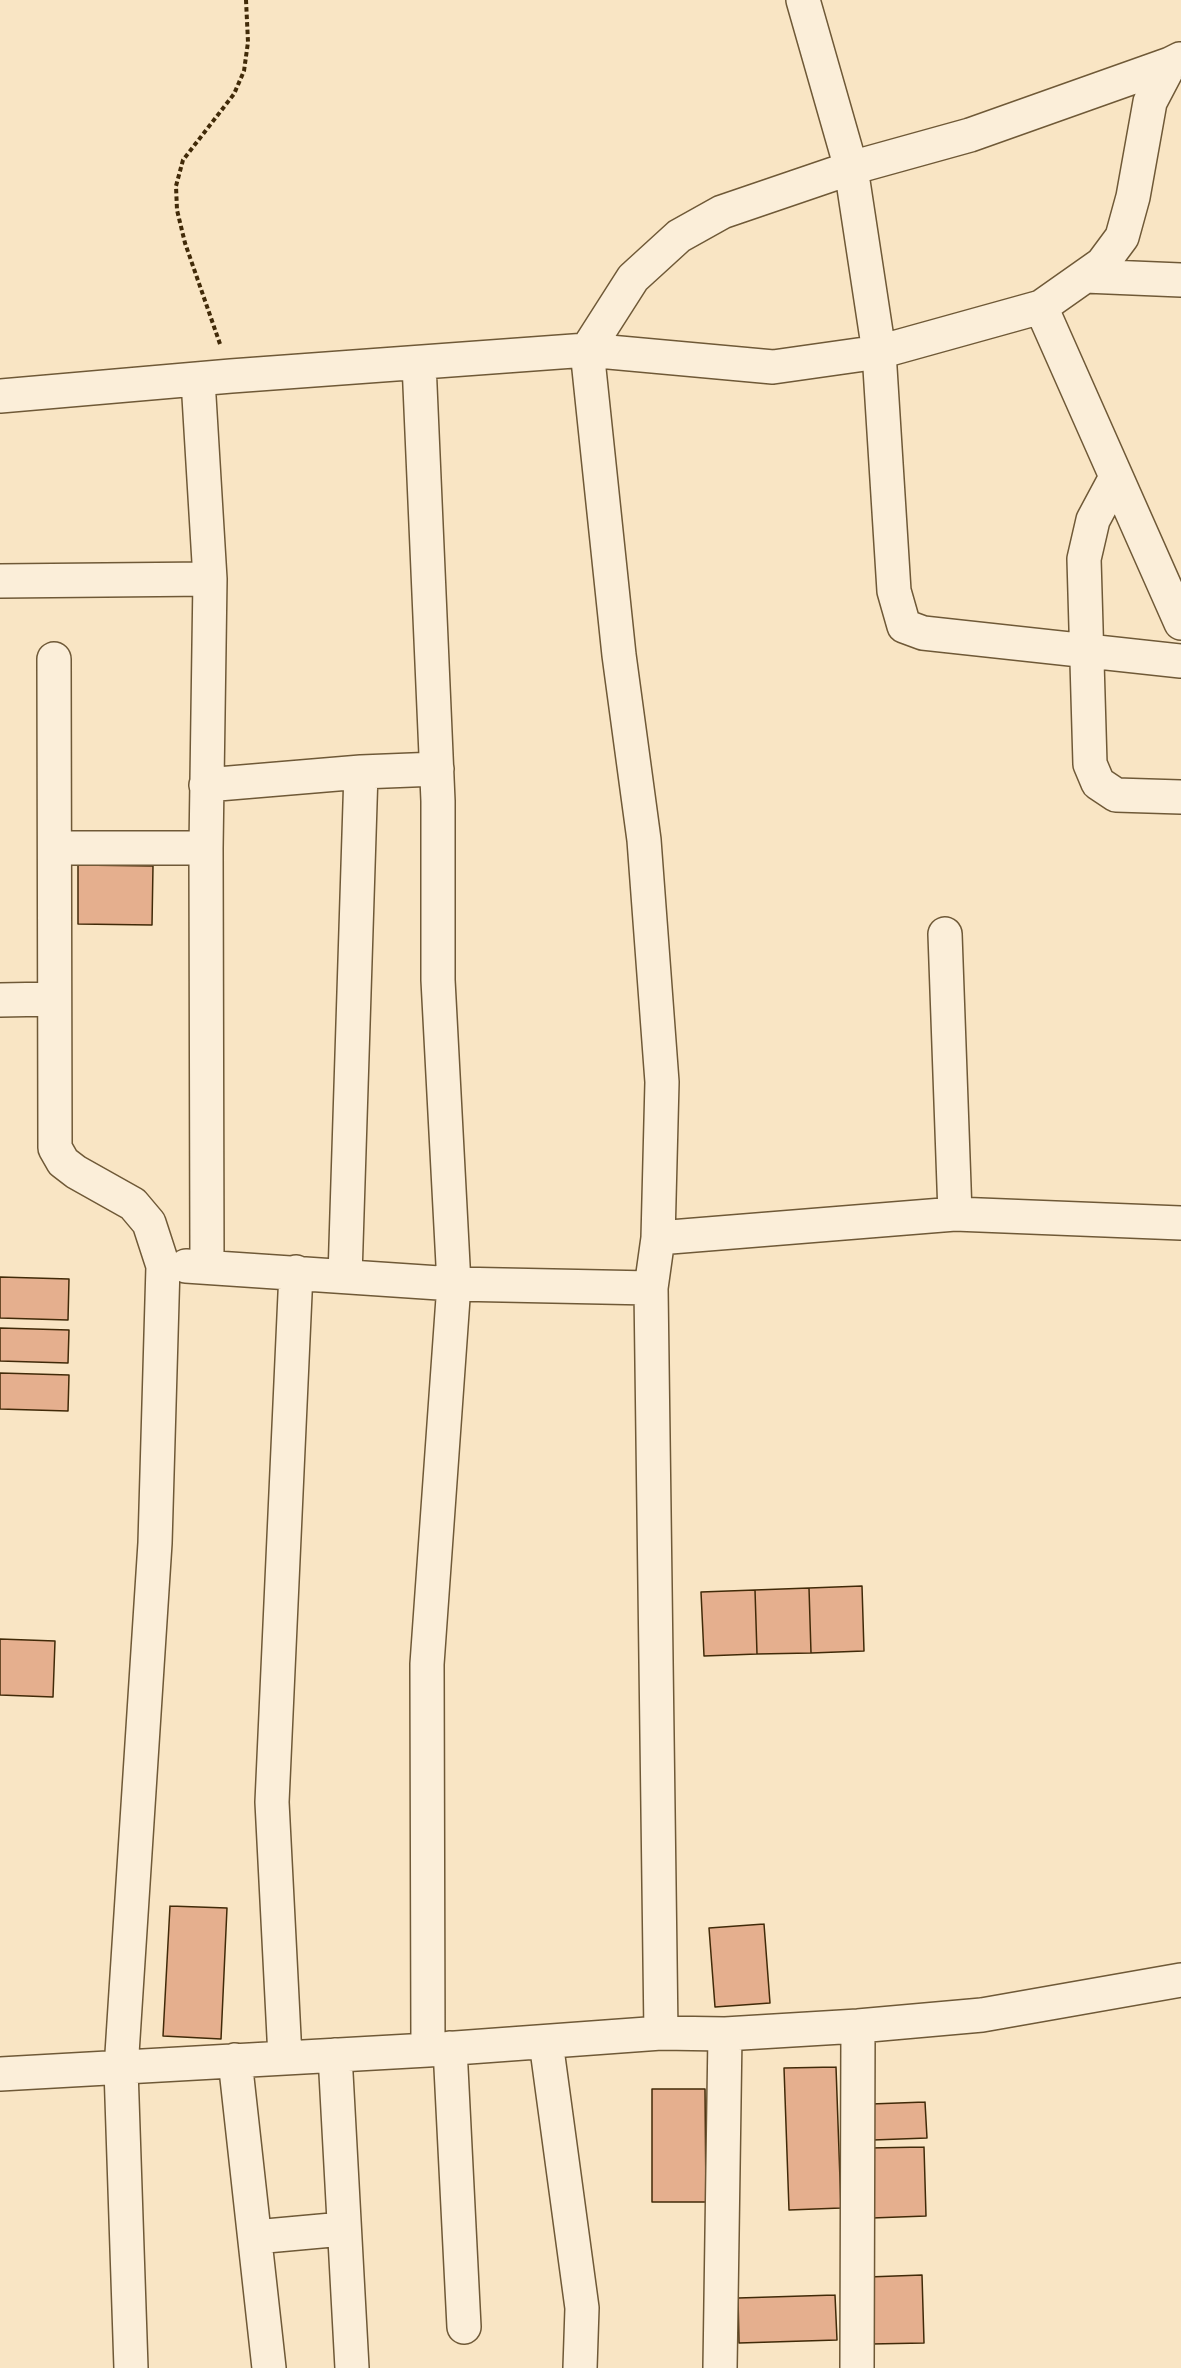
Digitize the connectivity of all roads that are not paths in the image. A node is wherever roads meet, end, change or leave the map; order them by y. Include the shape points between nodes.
1 (803, 0) edge
2 (1175, 61) edge
3 (851, 168) junction
4 (1085, 276) junction
5 (1181, 280) edge
6 (1041, 307) junction
7 (587, 350) junction
8 (879, 352) junction
9 (419, 363) junction
10 (198, 380) junction
11 (0, 396) edge
12 (1116, 477) junction
13 (210, 579) junction
14 (0, 581) edge
15 (1181, 623) edge
16 (1088, 652) junction
17 (54, 659) dead end
18 (1181, 661) edge
19 (437, 769) junction
20 (361, 772) junction
21 (206, 785) junction
22 (1181, 797) edge
23 (56, 848) junction
24 (206, 848) junction
25 (945, 934) dead end
26 (53, 999) junction
27 (0, 1000) edge
28 (955, 1214) junction
29 (1181, 1223) edge
30 (658, 1238) junction
31 (163, 1266) junction
32 (207, 1267) junction
33 (296, 1272) junction
34 (345, 1276) junction
35 (454, 1284) junction
36 (651, 1288) junction
37 (1181, 1980) edge
38 (858, 2026) junction
39 (661, 2033) junction
40 (725, 2034) junction
41 (546, 2042) junction
42 (439, 2049) junction
43 (335, 2055) junction
44 (285, 2057) junction
45 (235, 2060) junction
46 (120, 2069) junction
47 (0, 2074) edge
48 (343, 2229) junction
49 (255, 2237) junction
50 (464, 2327) dead end
51 (131, 2368) edge
52 (269, 2368) edge
53 (352, 2368) edge
54 (580, 2368) edge
55 (720, 2368) edge
56 (857, 2368) edge

1 - 3 street
2 - 3 street via 970,135
2 - 4 street via 1150,102 1122,237 1102,264
3 - 7 street via 722,212 679,236 633,278
3 - 8 street
4 - 5 street
4 - 6 street
6 - 8 street
6 - 12 street
7 - 8 street via 773,367
7 - 9 street
7 - 30 street via 644,852 662,1082
8 - 16 street via 894,591 904,627 923,633
9 - 10 street
9 - 19 street
10 - 11 street
10 - 13 street
12 - 15 street
12 - 16 street via 1093,520 1084,559
13 - 14 street
13 - 21 street
16 - 18 street
16 - 22 street via 1090,764 1098,783 1116,795
17 - 23 street
19 - 20 street
19 - 35 street via 438,980
20 - 21 street
20 - 34 street
21 - 24 street
23 - 24 street
23 - 26 street
24 - 32 street
25 - 28 street
26 - 27 street
26 - 31 street via 55,1148 63,1162 76,1172 133,1204 149,1223
28 - 29 street
28 - 30 street
30 - 36 street
31 - 32 street
31 - 46 street via 155,1543
32 - 33 street
33 - 34 street
33 - 44 street via 272,1802
34 - 35 street
35 - 36 street
35 - 42 street via 427,1664
36 - 39 street
37 - 38 street via 982,2015
38 - 40 street
38 - 56 street
39 - 40 street
39 - 41 street
40 - 55 street
41 - 42 street
41 - 54 street via 582,2308
42 - 43 street
42 - 50 street
43 - 44 street
43 - 48 street
44 - 45 street
45 - 46 street
45 - 49 street
46 - 47 street
46 - 51 street
48 - 49 street
48 - 53 street
49 - 52 street

